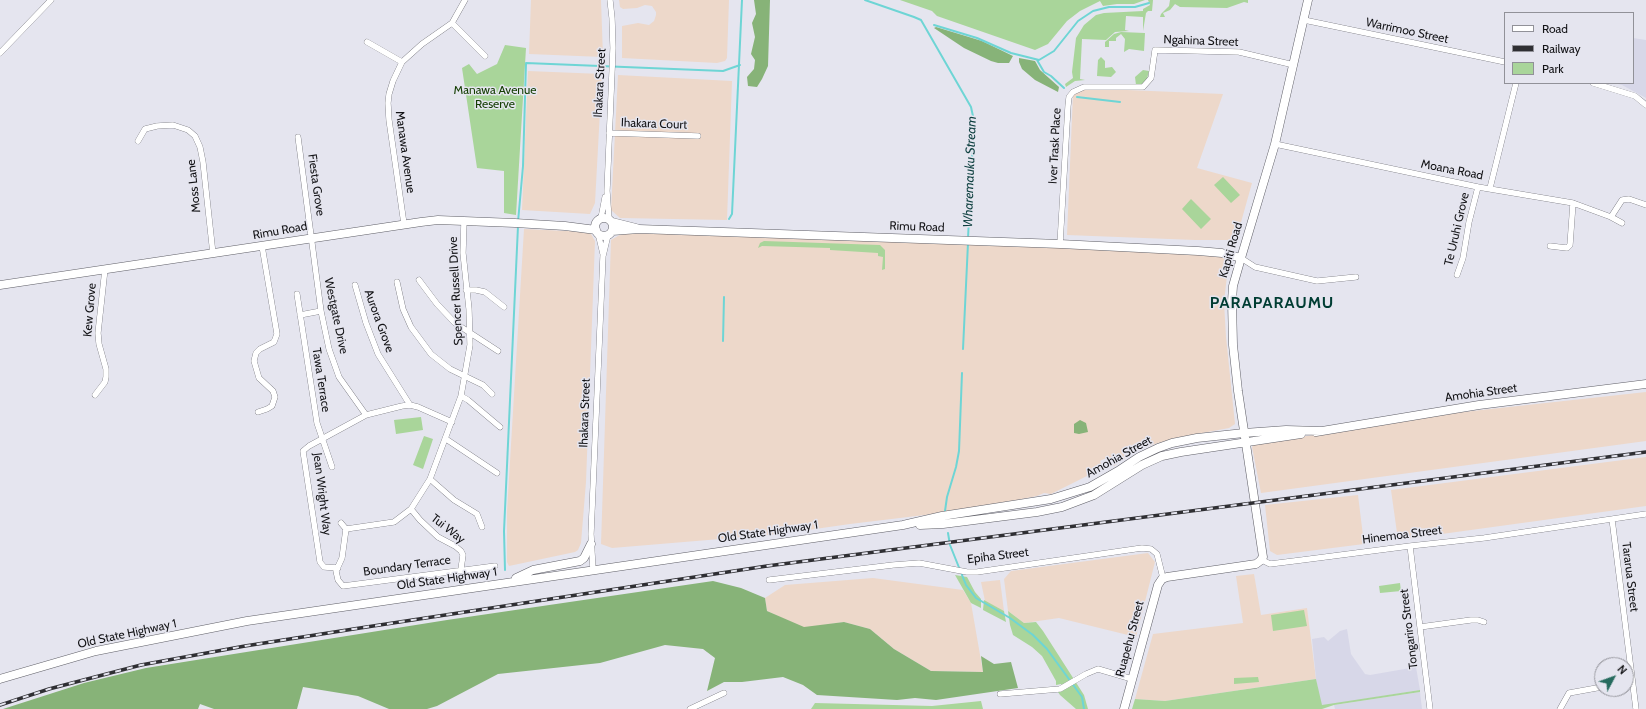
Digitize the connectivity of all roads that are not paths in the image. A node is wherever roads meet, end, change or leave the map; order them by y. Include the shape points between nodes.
1 (51, 0) edge
2 (465, 0) edge
3 (610, 0) edge
4 (1308, 0) edge
5 (1304, 20) junction
6 (452, 23) junction
7 (367, 42) dead end
8 (1155, 50) joint
9 (0, 53) edge
10 (485, 56) dead end
11 (402, 62) junction
12 (1504, 62) edge
13 (1294, 65) junction
14 (1516, 84) edge
15 (1596, 84) edge
16 (1646, 105) edge
17 (609, 133) junction
18 (698, 136) dead end
19 (298, 137) dead end
20 (138, 141) dead end
21 (1275, 144) junction
22 (1478, 187) junction
23 (1490, 188) junction
24 (1573, 203) junction
25 (1646, 205) edge
26 (1611, 217) junction
27 (464, 222) junction
28 (1622, 223) dead end
29 (404, 224) junction
30 (602, 224) junction
31 (639, 229) junction
32 (610, 233) junction
33 (312, 237) junction
34 (1060, 244) junction
35 (262, 246) junction
36 (1550, 246) dead end
37 (212, 254) junction
38 (603, 256) junction
39 (1241, 258) junction
40 (105, 270) junction
41 (1457, 275) dead end
42 (1356, 277) dead end
43 (419, 280) dead end
44 (397, 282) dead end
45 (0, 285) edge
46 (355, 285) dead end
47 (466, 290) junction
48 (297, 294) dead end
49 (504, 307) dead end
50 (321, 311) junction
51 (300, 315) junction
52 (470, 332) junction
53 (498, 351) dead end
54 (465, 377) junction
55 (1646, 384) edge
56 (492, 394) dead end
57 (95, 395) dead end
58 (461, 396) junction
59 (410, 405) junction
60 (258, 412) dead end
61 (366, 415) junction
62 (452, 422) junction
63 (500, 427) dead end
64 (1320, 431) junction
65 (1244, 433) junction
66 (446, 439) junction
67 (323, 440) junction
68 (1245, 442) junction
69 (332, 467) dead end
70 (497, 473) dead end
71 (430, 479) junction
72 (1078, 502) joint
73 (1025, 503) joint
74 (411, 509) junction
75 (1646, 514) edge
76 (1612, 519) junction
77 (946, 520) junction
78 (341, 523) dead end
79 (482, 527) dead end
80 (346, 529) junction
81 (591, 544) junction
82 (1410, 546) junction
83 (1262, 560) junction
84 (495, 566) dead end
85 (338, 568) junction
86 (461, 569) junction
87 (593, 570) junction
88 (1163, 578) junction
89 (769, 580) dead end
90 (507, 582) junction
91 (1484, 622) dead end
92 (1420, 627) junction
93 (1626, 657) edge
94 (0, 679) edge
95 (1132, 679) junction
96 (1594, 688) edge
97 (724, 693) dead end
98 (1000, 694) dead end
99 (1633, 697) edge
100 (690, 709) edge
101 (1124, 709) edge
102 (1430, 709) edge
103 (1560, 709) edge
104 (1636, 709) edge

1 - 9 street
2 - 6 street, Manawa Avenue
3 - 17 street, Ihakara Street via 613,60
4 - 5 main road, Kapiti Road
5 - 12 street, Warrimoo Street
5 - 13 main road, Kapiti Road
6 - 10 street
6 - 11 street, Manawa Avenue
7 - 11 street
8 - 13 street, Ngahina Street via 1239,52
8 - 34 street, Iver Trask Place via 1152,78 1143,88 1084,87 1069,97
11 - 29 street, Manawa Avenue via 393,81 388,103
13 - 21 main road, Kapiti Road
14 - 23 street
15 - 16 street via 1635,96
17 - 18 street, Ihakara Court
17 - 30 street, Ihakara Street via 607,191
19 - 33 street, Fiesta Grove
20 - 37 street, Moss Lane via 145,129 157,126 173,125 188,130 195,136 204,162
21 - 22 street, Moana Road
21 - 39 main road, Kapiti Road
22 - 23 street, Moana Road
22 - 41 street, Te Uruhi Grove
23 - 24 street, Moana Road
24 - 26 street, Moana Road
24 - 36 street via 1570,244 1567,248
25 - 26 street via 1630,199 1622,200
26 - 28 street, Moana Road
27 - 29 main road, Rimu Road via 438,220
27 - 30 main road, Rimu Road via 565,226
27 - 47 street, Spencer Russell Drive
29 - 33 main road, Rimu Road
30 - 31 main road, Rimu Road
30 - 32 main road
30 - 32 main road, Rimu Road via 601,235
30 - 38 street, Ihakara Street
31 - 32 main road, Rimu Road
31 - 34 main road, Rimu Road
32 - 38 street, Ihakara Street
33 - 35 main road, Rimu Road
33 - 50 street, Westgate Drive
34 - 39 main road, Rimu Road via 1198,250 1222,252
35 - 37 main road, Rimu Road
35 - 60 street via 277,334 274,342 256,353 254,360 259,378 273,391 275,397 272,406
37 - 40 main road, Rimu Road
38 - 81 street, Ihakara Street
39 - 42 street via 1255,267 1317,281
39 - 65 main road, Kapiti Road via 1233,286 1232,308 1233,345
40 - 45 main road, Rimu Road
40 - 57 street, Kew Grove via 98,333 106,377
43 - 52 street via 455,323
44 - 54 street via 403,309 418,337 431,354
46 - 59 street, Aurora Grove via 378,354
47 - 49 street via 485,292
47 - 52 street, Spencer Russell Drive
48 - 51 street, Tawa Terrace
50 - 51 street
50 - 61 street, Westgate Drive via 329,349 339,377
51 - 67 street, Tawa Terrace via 317,423
52 - 53 street
52 - 54 street, Spencer Russell Drive
54 - 56 street via 483,385
54 - 58 street, Spencer Russell Drive
55 - 64 main road, Amohia Street via 1478,405
58 - 62 street, Spencer Russell Drive
58 - 63 street
59 - 61 street, Jean Wright Way
59 - 62 street
61 - 67 street, Jean Wright Way
62 - 66 street, Spencer Russell Drive
64 - 65 main road, Amohia Street
64 - 68 main road, Amohia Street
65 - 68 main road, Kapiti Road
65 - 73 main road, Amohia Street via 1197,438 1166,445 1138,457 1090,487 1056,498
66 - 70 street
66 - 71 street, Spencer Russell Drive
67 - 69 street, Tawa Terrace
67 - 85 street, Jean Wright Way via 303,451 320,562 324,567
68 - 72 main road, Amohia Street via 1158,458
68 - 83 main road, Kapiti Road via 1263,552
71 - 74 street, Spencer Russell Drive
71 - 79 street via 454,500 476,514
72 - 77 main road, Old State Highway 1 via 1046,511
73 - 77 main road, Old State Highway 1
74 - 80 street, Spencer Russell Drive via 394,522
74 - 86 street, Tui Way via 438,536 461,551
75 - 76 street, Hinemoa Street
76 - 82 street, Hinemoa Street
76 - 93 street, Tararua Street
77 - 87 main road, Old State Highway 1
78 - 80 street
80 - 85 street
81 - 87 street, Ihakara Street
81 - 90 main road via 580,561 533,570
82 - 83 street, Hinemoa Street via 1270,564
82 - 92 street, Tongariro Street
83 - 88 main road, Hinemoa Street via 1256,564
84 - 86 street, Boundary Terrace
85 - 86 street, Boundary Terrace via 338,580 343,586
87 - 90 main road, Old State Highway 1
88 - 89 street, Epiha Street via 1157,554 1147,548 967,572 919,563
88 - 95 main road, Ruapehu Street via 1158,585
90 - 94 main road, Old State Highway 1 via 247,621 96,651
91 - 92 street via 1471,620
92 - 102 street, Tongariro Street
95 - 98 street via 1098,669 1063,688
95 - 101 main road, Ruapehu Street
96 - 103 street via 1569,693
97 - 100 street
99 - 104 street, Tararua Street

